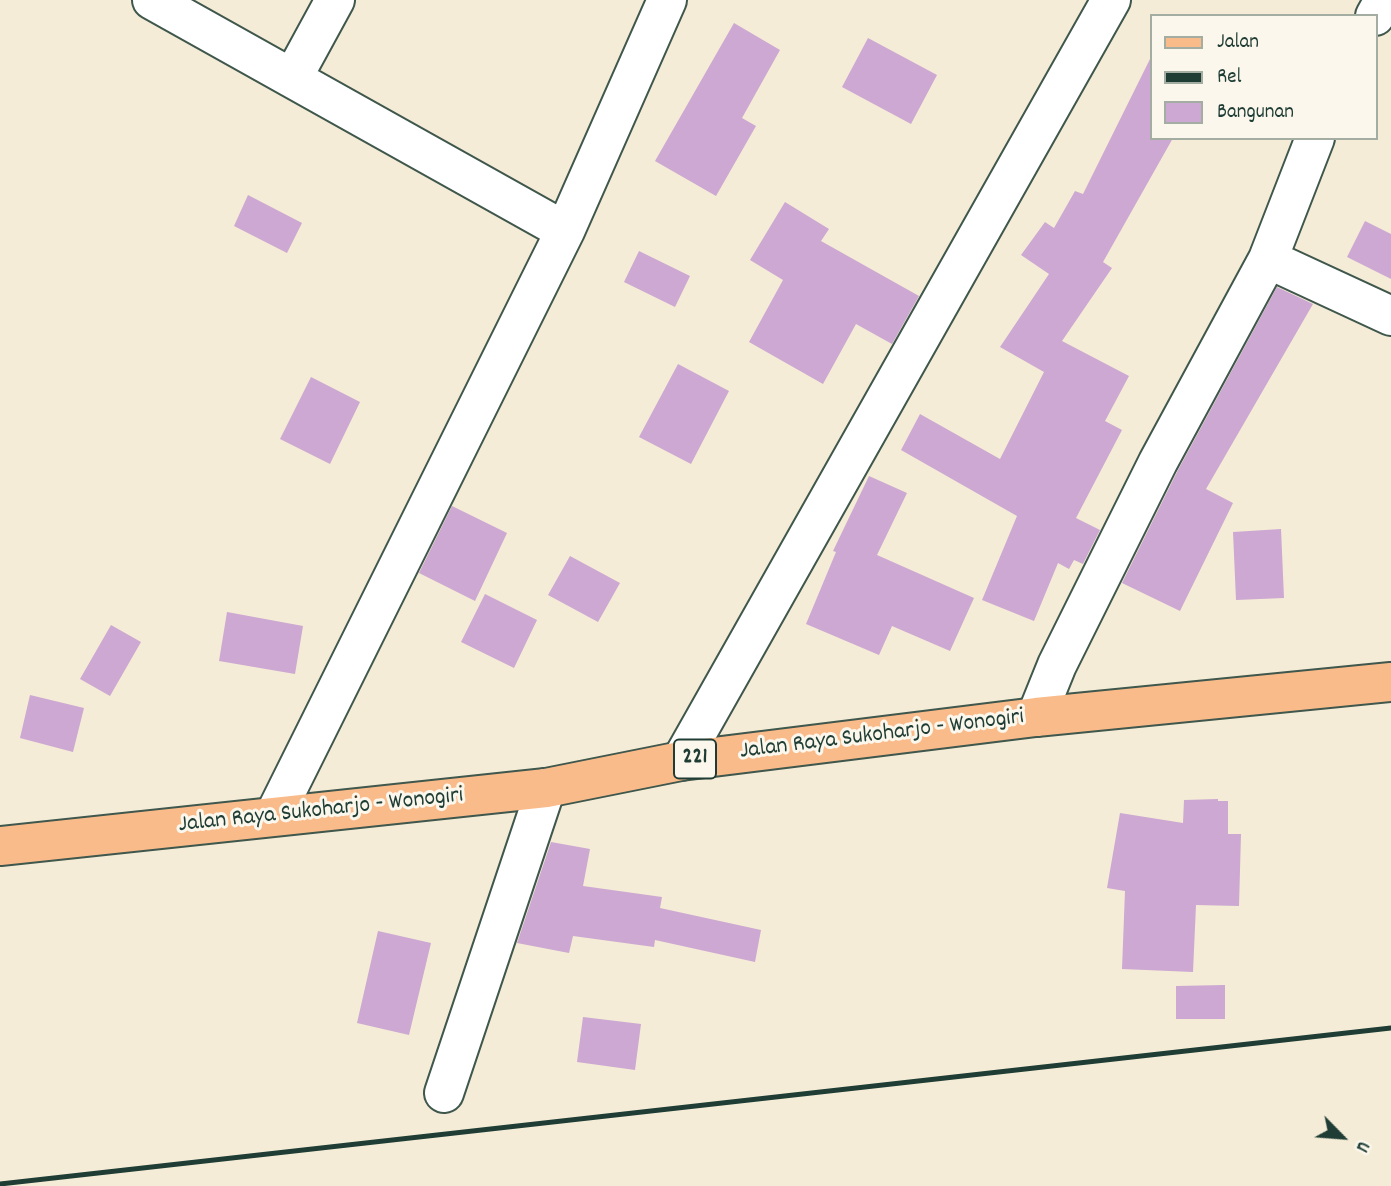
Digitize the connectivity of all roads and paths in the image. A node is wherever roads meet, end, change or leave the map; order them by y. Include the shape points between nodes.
1 (152, 0) edge
2 (335, 0) edge
3 (667, 0) edge
4 (1111, 0) edge
5 (293, 77) junction
6 (1314, 140) edge
7 (565, 232) junction
8 (1268, 260) junction
9 (1391, 316) edge
10 (1391, 682) edge
11 (1036, 717) junction
12 (681, 761) junction
13 (546, 788) junction
14 (274, 816) junction
15 (0, 846) edge
16 (444, 1093) dead end

1 - 5 street
2 - 5 street
3 - 7 street
4 - 12 street
5 - 7 street
6 - 8 street
7 - 14 street
8 - 9 street
8 - 11 street via 1157,462
10 - 11 main road, Jalan Raya Sukoharjo - Wonogiri / 221
11 - 12 main road, Jalan Raya Sukoharjo - Wonogiri / 221
12 - 13 main road, Jalan Raya Sukoharjo - Wonogiri / 221
13 - 14 main road, Jalan Raya Sukoharjo - Wonogiri / 221
13 - 16 street
14 - 15 main road, Jalan Raya Sukoharjo - Wonogiri / 221

